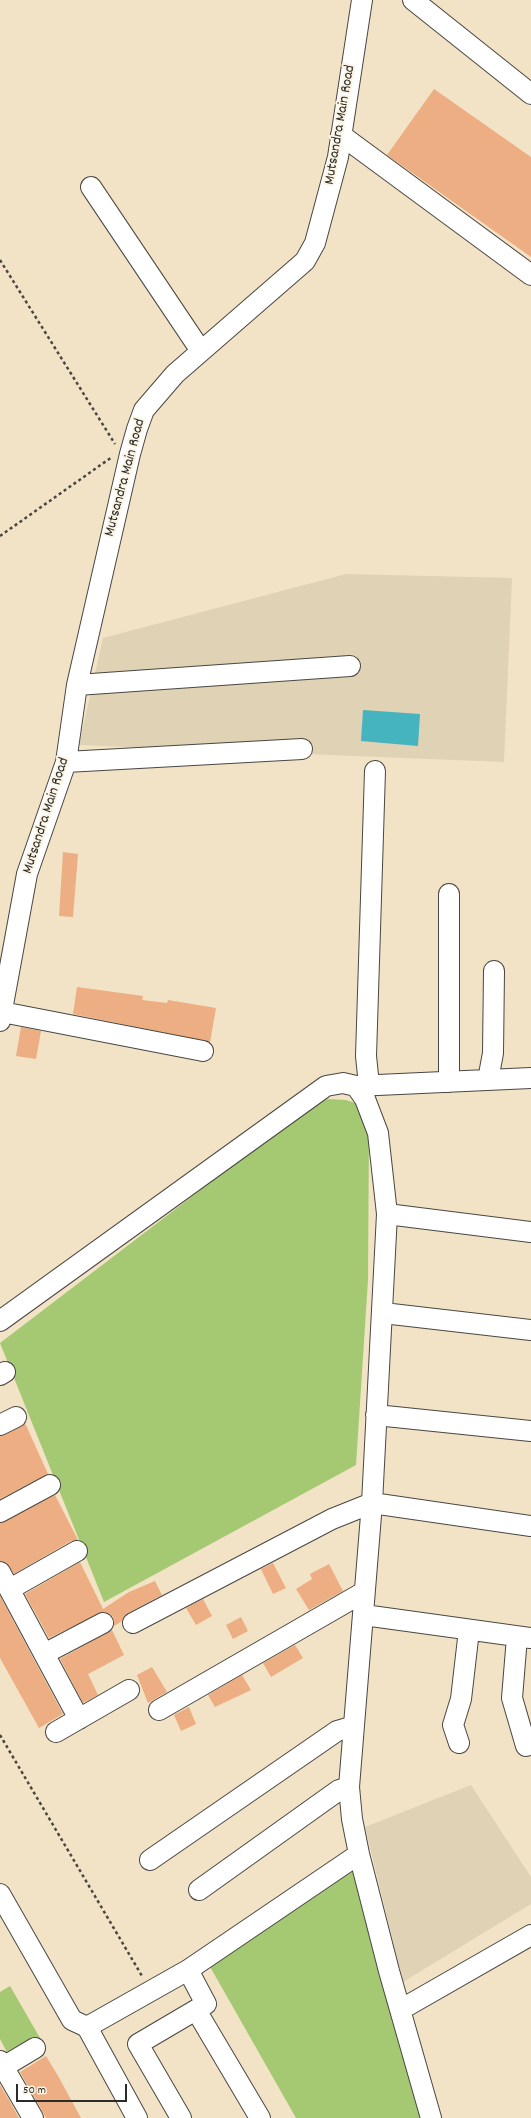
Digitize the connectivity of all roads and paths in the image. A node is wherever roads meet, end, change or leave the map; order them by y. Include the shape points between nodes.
1 (362, 0) edge
2 (413, 0) edge
3 (531, 94) edge
4 (341, 134) junction
5 (90, 187) dead end
6 (0, 260) edge
7 (531, 275) edge
8 (201, 351) junction
9 (126, 448) junction
10 (0, 536) edge
11 (350, 666) dead end
12 (77, 685) junction
13 (302, 750) dead end
14 (66, 762) junction
15 (375, 770) dead end
16 (448, 894) dead end
17 (494, 970) dead end
18 (1, 1017) edge
19 (203, 1051) dead end
20 (531, 1078) edge
21 (488, 1080) junction
22 (449, 1082) junction
23 (362, 1085) junction
24 (387, 1214) junction
25 (531, 1232) edge
26 (383, 1313) junction
27 (0, 1321) edge
28 (531, 1330) edge
29 (376, 1415) junction
30 (531, 1431) edge
31 (50, 1485) dead end
32 (372, 1503) junction
33 (0, 1512) edge
34 (531, 1526) edge
35 (77, 1551) dead end
36 (0, 1572) edge
37 (10, 1590) junction
38 (364, 1592) junction
39 (364, 1615) junction
40 (103, 1623) dead end
41 (133, 1623) dead end
42 (469, 1630) junction
43 (524, 1638) edge
44 (44, 1654) junction
45 (129, 1690) dead end
46 (159, 1710) dead end
47 (79, 1719) junction
48 (354, 1726) junction
49 (56, 1732) dead end
50 (0, 1735) edge
51 (459, 1742) dead end
52 (526, 1746) dead end
53 (349, 1787) junction
54 (359, 1854) junction
55 (150, 1860) dead end
56 (199, 1890) dead end
57 (0, 1894) edge
58 (531, 1935) edge
59 (188, 1970) junction
60 (151, 1990) junction
61 (196, 2010) junction
62 (400, 2010) junction
63 (87, 2027) junction
64 (35, 2048) dead end
65 (1, 2066) edge
66 (33, 2118) edge
67 (136, 2118) edge
68 (181, 2118) edge
69 (260, 2118) edge
70 (431, 2118) edge

1 - 4 street, Mutsandra Main Road
2 - 3 street
4 - 7 street
4 - 8 street, Mutsandra Main Road via 338,157 315,243 305,261
5 - 8 street
6 - 9 path
8 - 9 street, Mutsandra Main Road via 175,374 144,410
9 - 10 path
9 - 12 street, Mutsandra Main Road
11 - 12 street
12 - 14 street, Mutsandra Main Road
13 - 14 street
14 - 18 street, Mutsandra Main Road via 27,874
15 - 23 street via 366,1056
16 - 22 street
17 - 21 street via 493,1053
18 - 19 street
20 - 21 street
21 - 22 street
22 - 23 street
23 - 24 street via 378,1133
23 - 27 street via 343,1082 326,1086
24 - 25 street
24 - 26 street
26 - 28 street
26 - 29 street
29 - 30 street
29 - 32 street
31 - 33 street
32 - 34 street
32 - 38 street
32 - 41 street via 332,1519
35 - 37 street
36 - 37 street
37 - 44 street
38 - 39 street
38 - 46 street
39 - 42 street
39 - 48 street
40 - 44 street
42 - 43 street
42 - 51 street via 461,1699 453,1725
43 - 52 street via 512,1698
44 - 47 street
45 - 47 street
47 - 49 street
48 - 53 street
48 - 55 street via 337,1731
50 - 60 path
53 - 54 street
53 - 56 street via 339,1790
54 - 59 street
54 - 62 street
57 - 63 street via 72,2020
58 - 62 street
59 - 60 street
59 - 61 street via 206,2004
60 - 63 street
61 - 68 street via 138,2044
61 - 69 street
62 - 70 street
63 - 67 street
64 - 65 street
65 - 66 street

